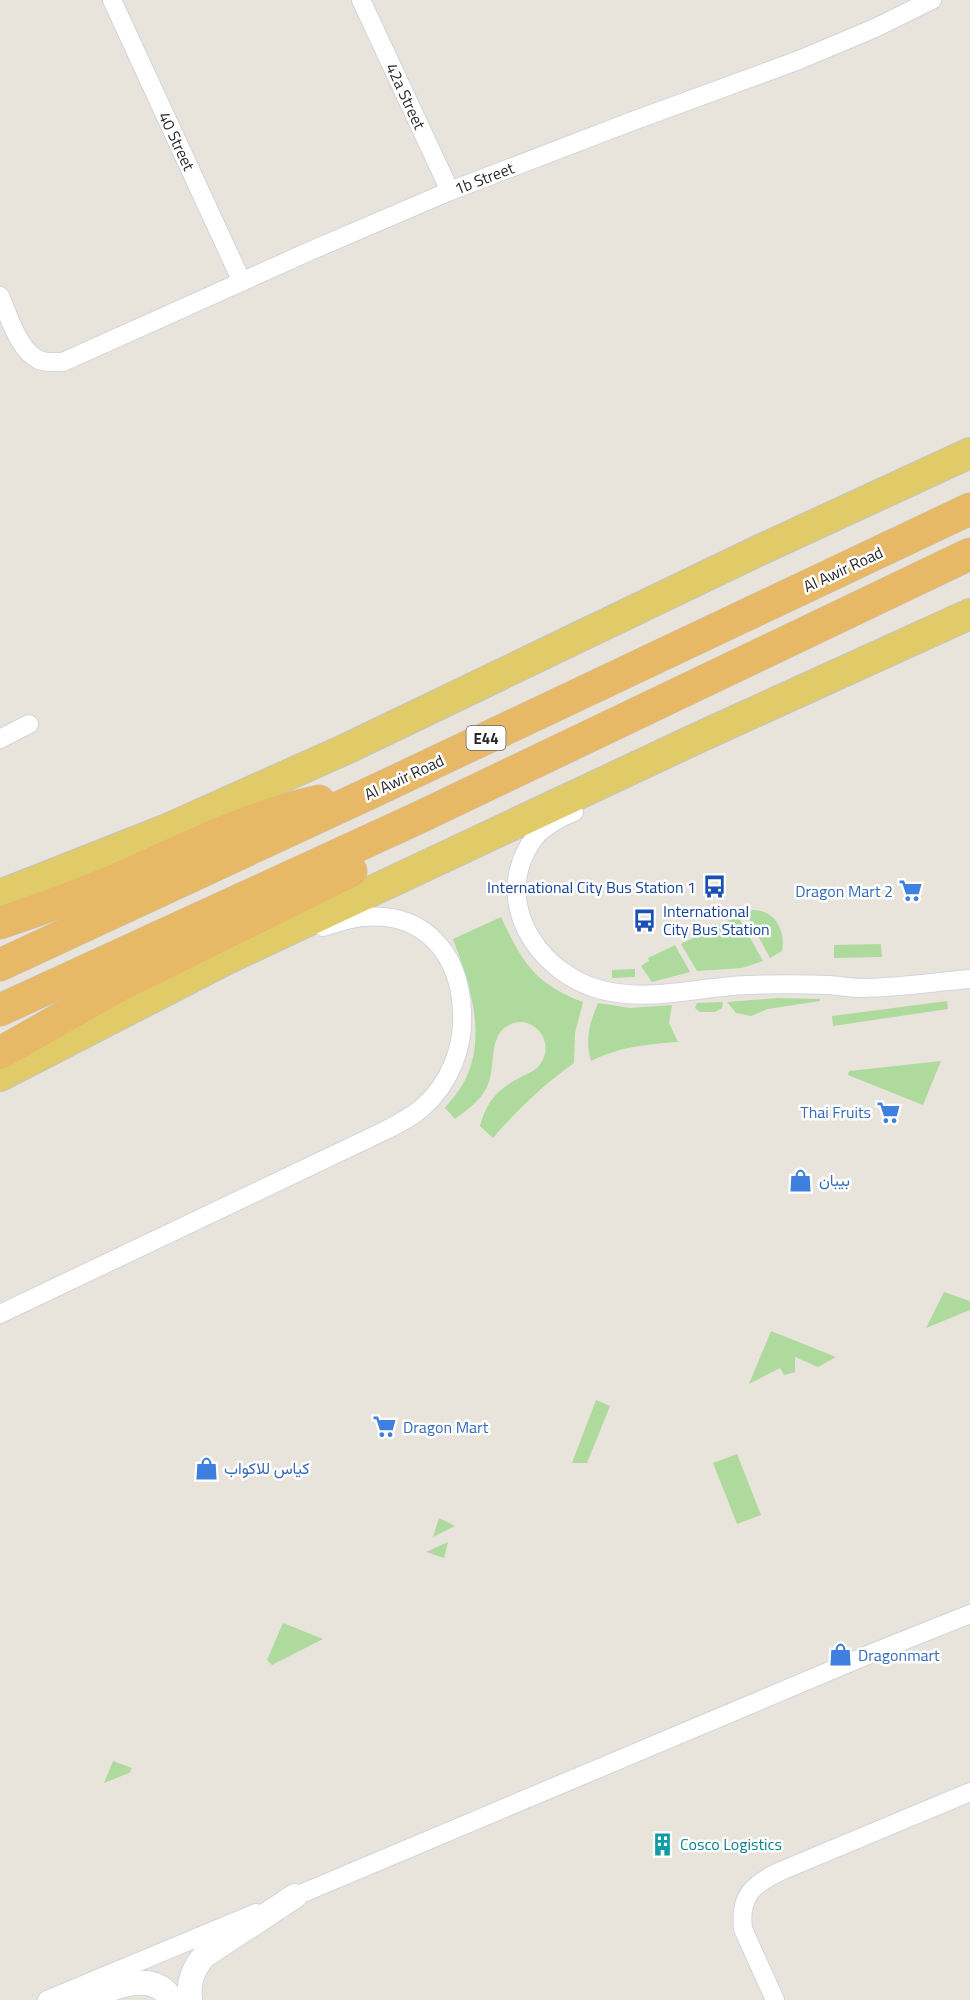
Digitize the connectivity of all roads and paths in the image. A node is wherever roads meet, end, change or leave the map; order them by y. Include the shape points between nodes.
1 (112, 0) edge
2 (362, 0) edge
3 (932, 0) edge
4 (450, 191) junction
5 (242, 282) junction
6 (0, 296) edge
7 (970, 434) edge
8 (970, 453) edge
9 (970, 509) edge
10 (762, 549) junction
11 (970, 554) edge
12 (970, 614) edge
13 (29, 724) dead end
14 (704, 735) junction
15 (0, 739) edge
16 (370, 793) junction
17 (418, 818) junction
18 (0, 895) edge
19 (0, 923) edge
20 (227, 960) junction
21 (0, 965) edge
22 (970, 979) edge
23 (0, 1010) edge
24 (0, 1053) edge
25 (0, 1076) edge
26 (0, 1314) edge
27 (970, 1614) edge
28 (970, 1792) edge
29 (295, 1896) junction
30 (47, 2000) edge
31 (82, 2000) edge
32 (172, 2000) edge
33 (190, 2000) edge
34 (775, 2000) edge

1 - 5 street, 40 Street
2 - 4 street, 42a Street
3 - 4 street, 1b Street via 799,60
4 - 5 street, 1b Street
5 - 6 street, 1b Street via 63,362 40,360 24,347
7 - 10 main road via 820,513
8 - 10 main road
9 - 16 highway, Al Awir Road / E44
10 - 18 main road via 276,781 101,857
11 - 17 highway, E44
12 - 14 main road
13 - 15 street
14 - 20 main road
14 - 22 street via 661,766 544,827 533,839 516,884 522,922 546,958 572,977 598,988 636,995 745,985 860,988
16 - 19 highway via 304,804 262,817 109,883
16 - 21 highway, Al Awir Road / E44
17 - 23 highway, E44
17 - 24 highway via 381,851 339,877 118,986
20 - 25 main road
20 - 26 street via 352,918 378,916 414,926 442,947 458,979 462,1034 453,1066 435,1094 411,1116
27 - 29 street
28 - 34 street via 781,1871 754,1887 743,1907 743,1929
29 - 30 street
29 - 33 street via 204,1956 190,1980
31 - 32 street via 111,1988 139,1983 158,1986

